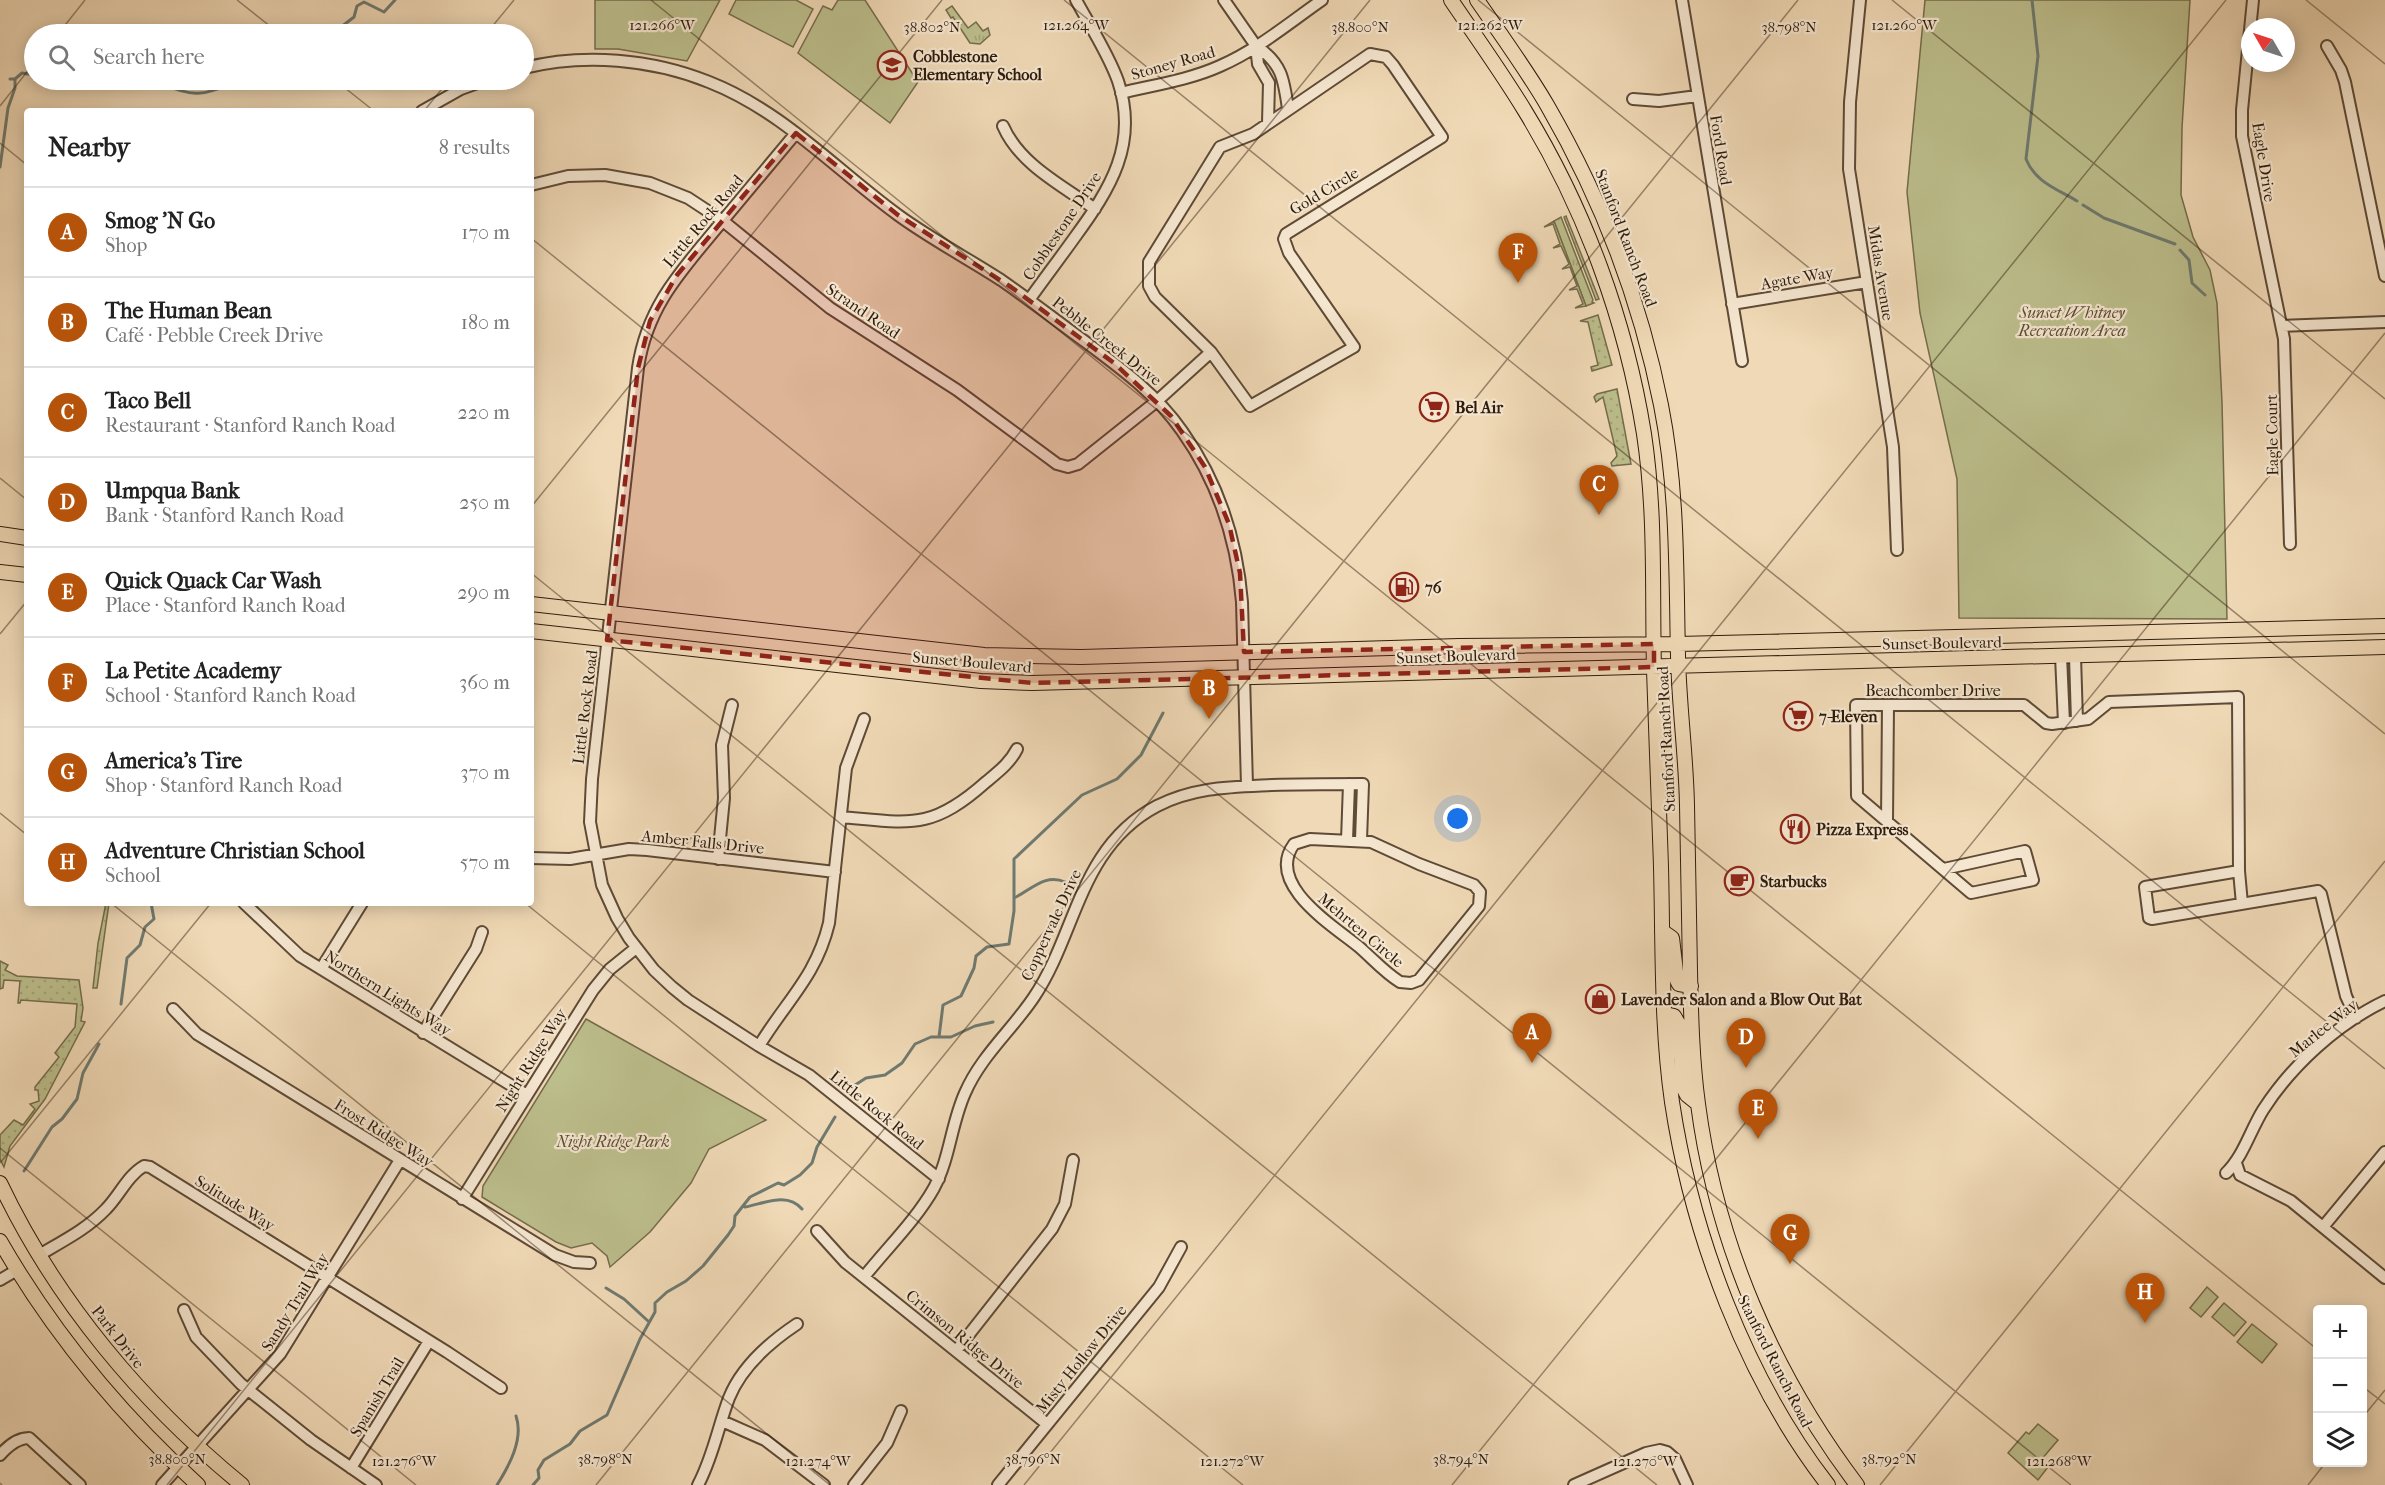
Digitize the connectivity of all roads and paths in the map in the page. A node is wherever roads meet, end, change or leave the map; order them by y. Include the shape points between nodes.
1 (1076, 0) edge
2 (1224, 0) edge
3 (1322, 0) edge
4 (1451, 0) edge
5 (1477, 0) edge
6 (1682, 0) edge
7 (1860, 0) edge
8 (2253, 0) edge
9 (1256, 46) junction
10 (2327, 46) dead end
11 (534, 66) edge
12 (459, 90) edge
13 (1121, 93) junction
14 (1697, 96) junction
15 (1633, 99) dead end
16 (427, 108) edge
17 (1288, 109) junction
18 (1268, 123) junction
19 (1003, 126) dead end
20 (796, 133) junction
21 (534, 184) edge
22 (1095, 209) junction
23 (723, 221) junction
24 (2385, 276) edge
25 (1867, 282) junction
26 (1029, 300) junction
27 (1732, 304) junction
28 (2385, 322) edge
29 (2282, 327) junction
30 (1643, 328) junction
31 (1211, 352) junction
32 (1742, 361) dead end
33 (1632, 374) junction
34 (1157, 401) junction
35 (1662, 408) junction
36 (0, 534) edge
37 (24, 538) edge
38 (0, 544) edge
39 (2290, 544) dead end
40 (24, 547) edge
41 (1897, 550) dead end
42 (0, 572) edge
43 (24, 575) edge
44 (534, 604) edge
45 (610, 613) junction
46 (2385, 626) edge
47 (534, 632) edge
48 (608, 640) junction
49 (1654, 644) junction
50 (1678, 644) junction
51 (2385, 647) edge
52 (1244, 652) junction
53 (2068, 656) junction
54 (1678, 666) junction
55 (1654, 667) junction
56 (1244, 679) junction
57 (732, 705) dead end
58 (1887, 705) junction
59 (864, 719) dead end
60 (2077, 721) junction
61 (2064, 723) junction
62 (1017, 749) dead end
63 (1349, 784) junction
64 (1247, 786) junction
65 (1348, 809) junction
66 (1362, 809) junction
67 (841, 817) junction
68 (1887, 822) junction
69 (1347, 840) junction
70 (1361, 840) junction
71 (595, 855) junction
72 (534, 858) edge
73 (718, 859) junction
74 (1944, 869) junction
75 (836, 872) junction
76 (2239, 872) junction
77 (2242, 904) junction
78 (247, 906) edge
79 (360, 906) edge
80 (1662, 931) junction
81 (482, 932) dead end
82 (636, 948) junction
83 (321, 969) junction
84 (1691, 986) junction
85 (2385, 1001) edge
86 (173, 1008) dead end
87 (1665, 1014) junction
88 (2356, 1018) junction
89 (423, 1033) junction
90 (759, 1046) junction
91 (527, 1095) junction
92 (1697, 1102) junction
93 (2385, 1152) edge
94 (400, 1160) junction
95 (1073, 1160) dead end
96 (2236, 1163) junction
97 (2226, 1173) dead end
98 (939, 1179) junction
99 (0, 1183) edge
100 (462, 1199) junction
101 (2323, 1227) junction
102 (817, 1231) dead end
103 (0, 1240) edge
104 (1181, 1247) dead end
105 (39, 1255) junction
106 (590, 1263) dead end
107 (17, 1270) junction
108 (864, 1277) junction
109 (2385, 1278) edge
110 (327, 1279) junction
111 (0, 1280) edge
112 (184, 1310) dead end
113 (797, 1324) dead end
114 (429, 1341) junction
115 (956, 1351) junction
116 (501, 1388) dead end
117 (249, 1391) junction
118 (902, 1411) dead end
119 (723, 1421) junction
120 (1047, 1424) junction
121 (198, 1447) junction
122 (0, 1455) edge
123 (179, 1467) junction
124 (351, 1468) junction
125 (80, 1485) edge
126 (162, 1485) edge
127 (198, 1485) edge
128 (242, 1485) edge
129 (376, 1485) edge
130 (698, 1485) edge
131 (824, 1485) edge
132 (854, 1485) edge
133 (998, 1485) edge
134 (1574, 1485) edge
135 (1687, 1485) edge
136 (1828, 1485) edge
137 (1857, 1485) edge

1 - 13 street, Cobblestone Drive via 1108,59
2 - 9 street
3 - 9 street, Stoney Road
4 - 33 main road, Stanford Ranch Road via 1526,112 1560,173 1600,266
5 - 30 main road, Stanford Ranch Road via 1539,92 1578,162 1620,258
6 - 14 street, Ford Road
7 - 25 street, Midas Avenue via 1848,148
8 - 29 street, Eagle Drive via 2242,136
9 - 13 street, Stoney Road via 1206,72
9 - 17 street via 1280,70
9 - 18 street via 1258,64 1269,83
10 - 24 street via 2345,82
11 - 20 street, Pebble Creek Drive via 593,60 680,72 731,92
12 - 16 street
13 - 22 street, Cobblestone Drive via 1124,129 1120,158
14 - 15 street via 1659,101
14 - 27 street, Ford Road
17 - 18 street, Gold Circle
17 - 31 street, Gold Circle via 1370,54 1386,57 1442,137 1286,234 1289,253 1354,347 1250,406
18 - 31 street, Gold Circle via 1253,134 1220,147 1149,262 1149,286 1155,297
19 - 22 street via 1029,162
20 - 23 street, Little Rock Road
20 - 26 street, Pebble Creek Drive via 898,215
21 - 23 street, Strand Road via 568,176 631,178 668,189
22 - 26 street, Cobblestone Drive
23 - 34 street, Strand Road via 830,308 950,385 1057,464 1078,464
23 - 45 street, Little Rock Road via 670,285 645,336
25 - 27 street, Agate Way
25 - 41 street, Midas Avenue via 1893,447
26 - 34 street, Pebble Creek Drive via 1114,363
27 - 32 street, Ford Road
28 - 29 street
29 - 39 street, Eagle Court
30 - 33 main road
30 - 35 main road, Stanford Ranch Road
31 - 34 street
33 - 35 main road
33 - 49 main road, Stanford Ranch Road via 1652,498
34 - 52 street, Pebble Creek Drive via 1205,466 1225,512 1240,573
35 - 50 main road, Stanford Ranch Road via 1674,497
36 - 37 main road
38 - 40 main road
42 - 43 main road
44 - 45 main road, Sunset Boulevard
45 - 48 street, Little Rock Road
45 - 52 main road, Sunset Boulevard via 984,654 1081,657
46 - 50 main road, Sunset Boulevard
47 - 48 main road, Sunset Boulevard
48 - 56 main road, Sunset Boulevard via 981,681
48 - 71 street, Little Rock Road via 590,799
49 - 50 main road, Sunset Boulevard
49 - 52 main road, Sunset Boulevard
49 - 55 main road, Stanford Ranch Road
50 - 54 main road, Stanford Ranch Road
51 - 53 main road, Sunset Boulevard
52 - 56 street, Pebble Creek Drive
53 - 54 main road, Sunset Boulevard
53 - 60 street
53 - 61 street
54 - 55 main road, Sunset Boulevard
54 - 84 main road, Stanford Ranch Road via 1687,798
55 - 56 main road, Sunset Boulevard
55 - 80 main road, Stanford Ranch Road
56 - 64 street, Pebble Creek Drive
57 - 73 street via 722,745 724,798
58 - 61 street, Beachcomber Drive via 2024,705 2046,723
58 - 68 street
58 - 68 street, Beachcomber Drive via 1856,705 1857,796
59 - 67 street via 846,768
60 - 61 street, Beachcomber Drive
60 - 76 street, Beachcomber Drive via 2094,716 2109,702 2238,697
62 - 67 street via 1006,765 973,795 938,816 910,822
63 - 64 street, Coppervale Drive
63 - 65 street
63 - 66 street, Coppervale Drive via 1363,784
64 - 98 street, Coppervale Drive via 1211,788 1178,797 1140,817 1113,841 1086,884 1040,987 972,1078 957,1114
65 - 66 street
65 - 69 street
66 - 70 street
67 - 75 street
68 - 74 street, Beachcomber Drive
69 - 70 street, Mehrten Circle
69 - 70 street, Mehrten Circle via 1305,839 1294,844 1287,858 1293,886 1304,901 1393,977 1400,982 1419,980 1474,912 1480,892 1465,880
71 - 72 street, Amber Falls Drive
71 - 73 street, Amber Falls Drive via 629,849
71 - 82 street, Little Rock Road via 602,885
73 - 75 street, Amber Falls Drive
74 - 74 street, Beachcomber Drive via 1971,893 2033,880 2025,851
75 - 90 street via 830,923 820,954
76 - 77 street, Beachcomber Drive
76 - 77 street via 2145,887 2152,919
77 - 88 street via 2314,891 2321,894 2346,996
78 - 83 street, Northern Lights Way via 292,950
79 - 83 street
80 - 84 main road via 1672,938 1679,984
80 - 87 main road, Stanford Ranch Road
81 - 89 street via 476,949
82 - 90 street, Little Rock Road via 688,1000
82 - 91 street, Night Ridge Way via 610,969 593,990
83 - 89 street, Northern Lights Way
84 - 92 main road, Stanford Ranch Road
85 - 88 street, Marlee Way
86 - 94 street, Frost Ridge Way via 197,1034
87 - 92 main road via 1674,1016 1678,1023 1684,1089
87 - 136 main road, Stanford Ranch Road via 1680,1151 1706,1246 1736,1327 1795,1437
88 - 96 street, Marlee Way via 2318,1047 2287,1078 2257,1120
89 - 91 street, Northern Lights Way
90 - 98 street, Little Rock Road via 826,1087
91 - 100 street, Night Ridge Way
92 - 137 main road, Stanford Ranch Road via 1714,1193 1758,1317 1815,1426
93 - 101 street
94 - 100 street, Frost Ridge Way
94 - 110 street, Sandy Trail Way
95 - 115 street via 1065,1204 1052,1229
96 - 97 street, Marlee Way
96 - 101 street via 2240,1175 2285,1198
98 - 108 street, Coppervale Drive
99 - 105 main road, Park Drive
100 - 106 street, Frost Ridge Way via 555,1255
101 - 109 street
102 - 108 street, Crimson Ridge Drive via 836,1254
103 - 107 main road
104 - 120 street, Misty Hollow Drive via 1159,1287
105 - 110 street, Solitude Way via 93,1221 144,1166
105 - 121 main road, Park Drive via 133,1382
107 - 111 street
107 - 123 main road via 120,1409
108 - 115 street, Crimson Ridge Drive
110 - 114 street, Solitude Way
110 - 117 street, Sandy Trail Way via 280,1354
112 - 117 street via 196,1337
113 - 119 street via 753,1362 730,1397
114 - 116 street, Solitude Way
114 - 124 street, Spanish Trail
115 - 120 street, Crimson Ridge Drive
117 - 121 street, Sandy Trail Way
117 - 124 street
118 - 132 street via 887,1443
119 - 130 street via 710,1463
119 - 131 street via 765,1440
120 - 133 street, Misty Hollow Drive
121 - 123 street, Sandy Trail Way
121 - 128 main road, Park Drive
122 - 125 street via 14,1442 29,1438
123 - 126 street, Sandy Trail Way
123 - 127 main road
124 - 129 street
134 - 135 street via 1660,1450 1675,1459

